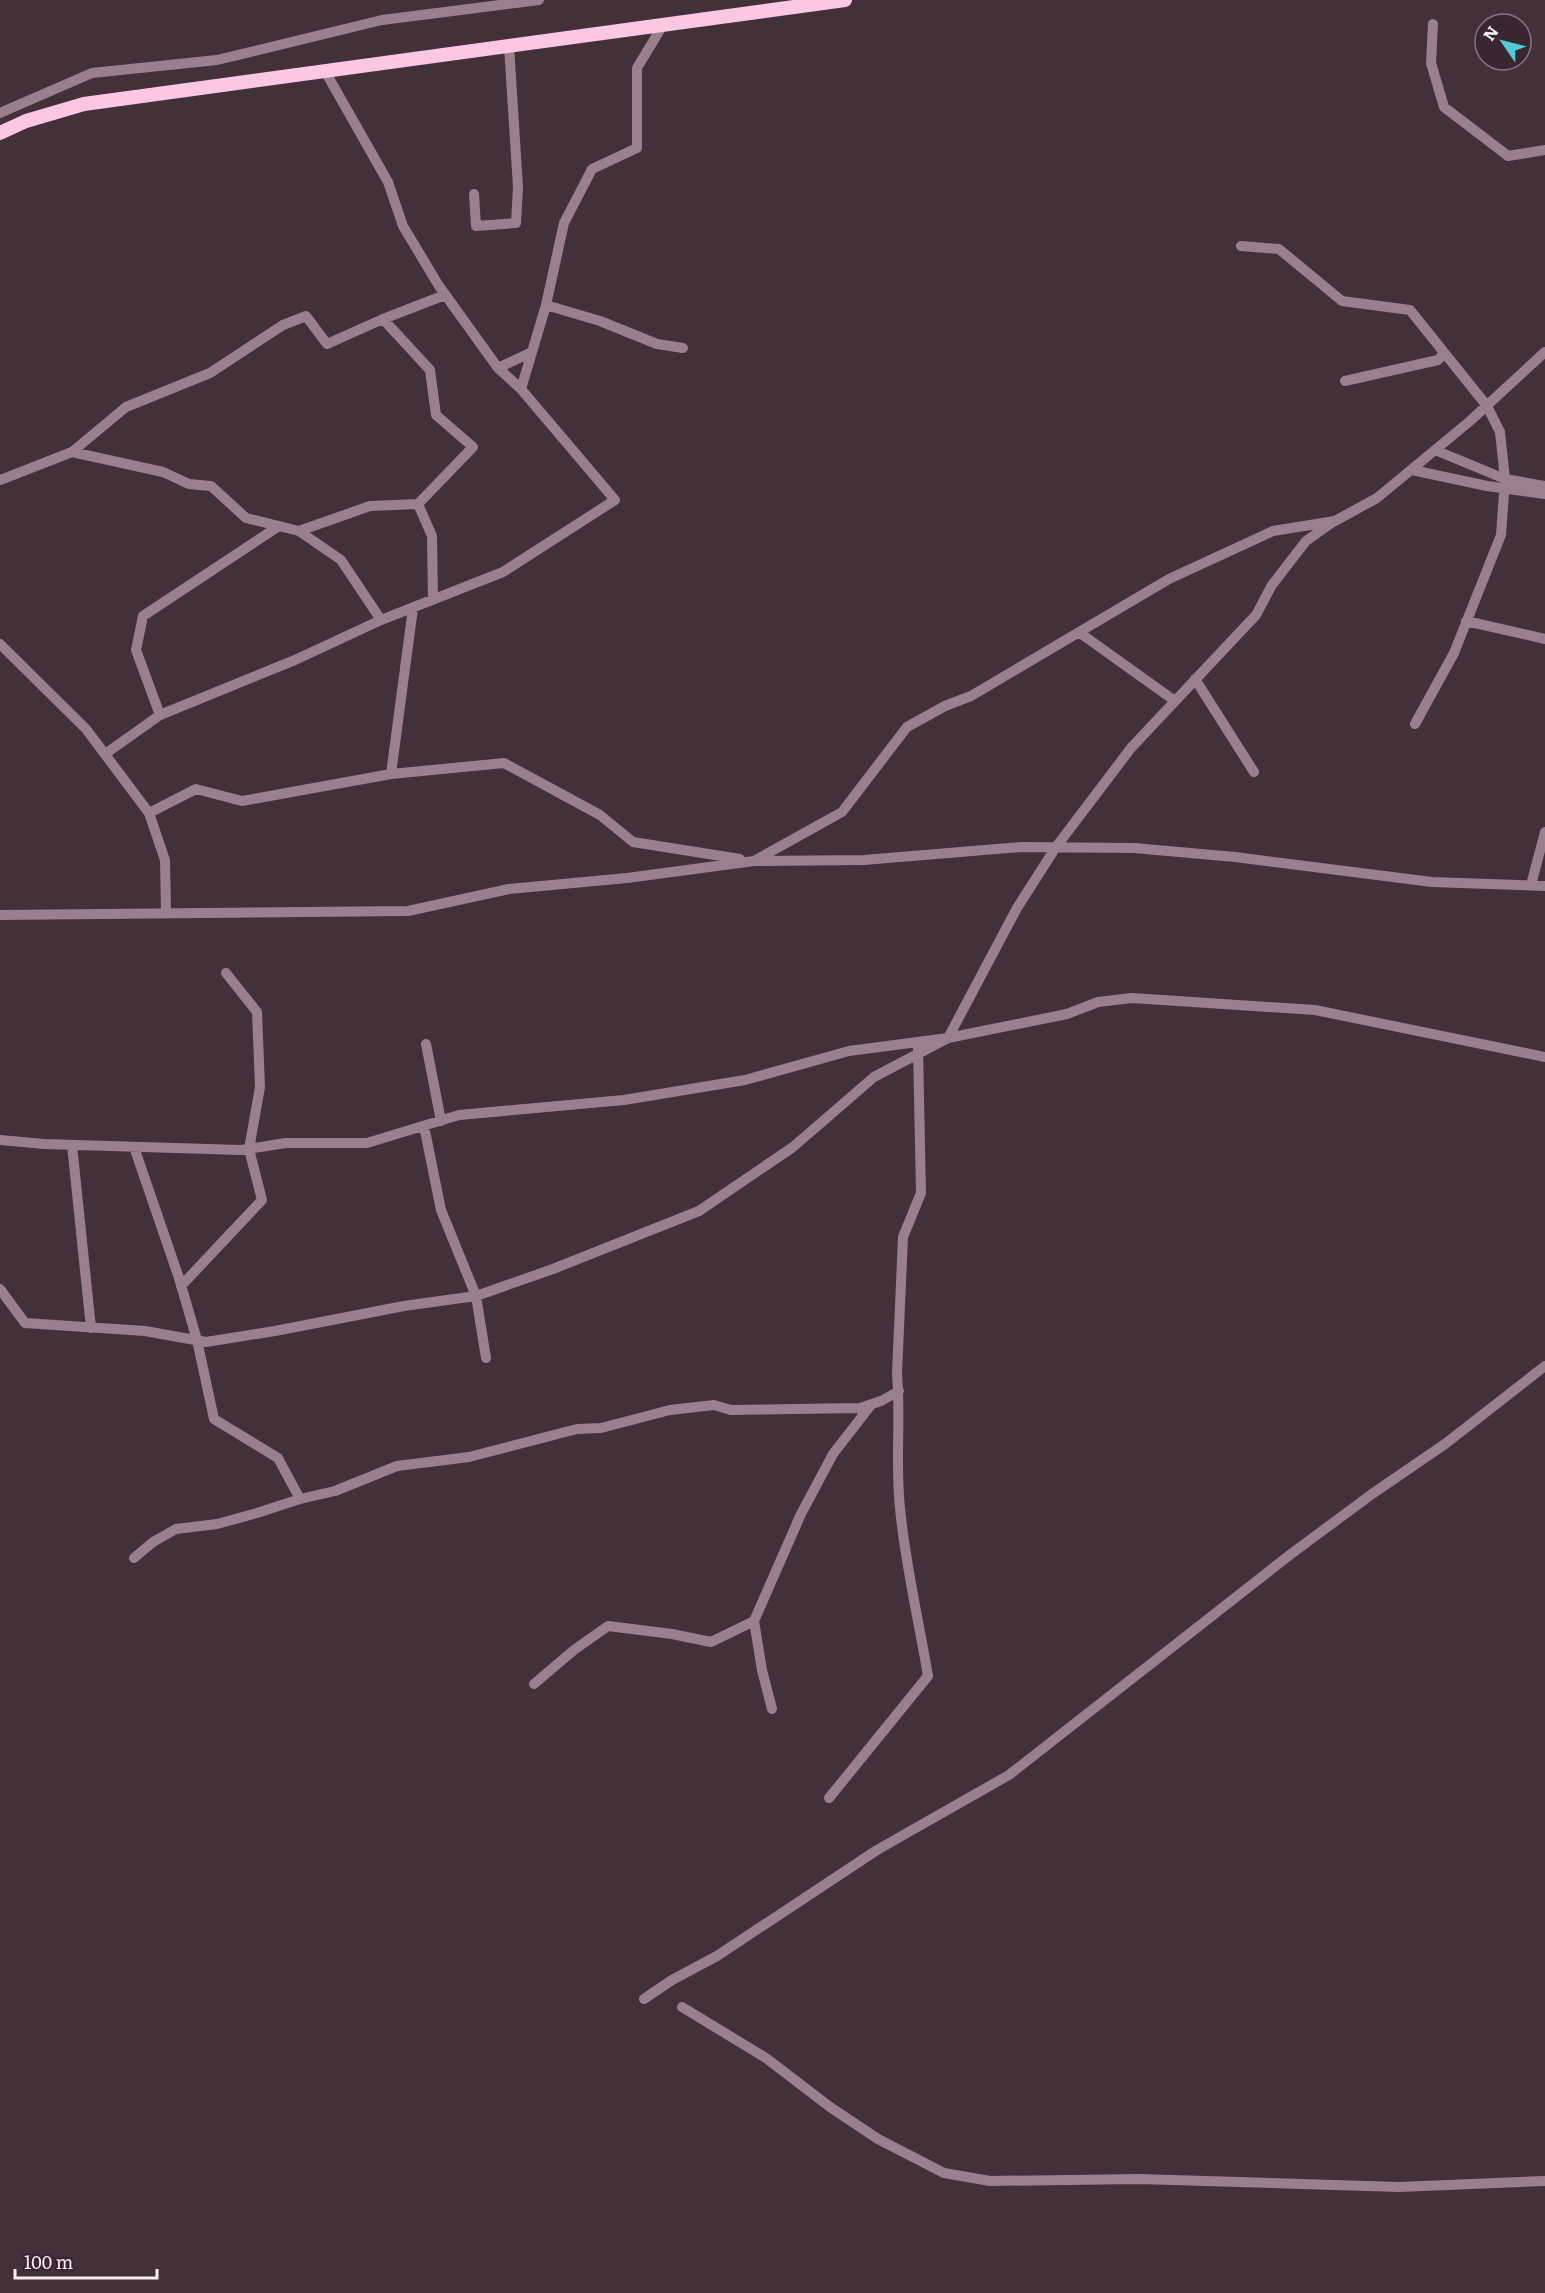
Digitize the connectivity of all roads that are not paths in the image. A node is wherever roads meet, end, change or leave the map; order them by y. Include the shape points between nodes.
1 (539, 0) edge
2 (845, 0) edge
3 (490, 3) edge
4 (1433, 24) dead end
5 (663, 25) junction
6 (509, 46) junction
7 (325, 71) junction
8 (0, 113) edge
9 (0, 133) edge
10 (1545, 150) edge
11 (474, 194) dead end
12 (1241, 246) dead end
13 (445, 295) junction
14 (546, 305) junction
15 (383, 319) junction
16 (683, 348) dead end
17 (532, 352) junction
18 (1545, 352) edge
19 (1444, 353) junction
20 (498, 368) junction
21 (1345, 381) dead end
22 (521, 389) junction
23 (1487, 406) junction
24 (1435, 450) junction
25 (72, 452) junction
26 (1412, 470) junction
27 (0, 480) edge
28 (1504, 483) junction
29 (1545, 486) edge
30 (1545, 494) edge
31 (418, 504) junction
32 (1335, 521) junction
33 (279, 526) junction
34 (299, 531) junction
35 (433, 600) junction
36 (413, 608) junction
37 (381, 620) junction
38 (1466, 621) junction
39 (1080, 633) junction
40 (1545, 639) edge
41 (0, 644) edge
42 (1195, 679) junction
43 (1175, 701) junction
44 (159, 715) junction
45 (1415, 724) dead end
46 (105, 754) junction
47 (1254, 772) dead end
48 (391, 774) junction
49 (149, 813) junction
50 (1545, 832) edge
51 (1056, 847) junction
52 (754, 861) junction
53 (1531, 885) junction
54 (1545, 886) edge
55 (166, 912) junction
56 (0, 915) edge
57 (226, 973) dead end
58 (948, 1038) junction
59 (917, 1042) junction
60 (426, 1044) dead end
61 (918, 1054) junction
62 (1545, 1056) edge
63 (441, 1121) junction
64 (424, 1126) junction
65 (0, 1140) edge
66 (72, 1145) junction
67 (134, 1147) junction
68 (249, 1149) junction
69 (181, 1286) junction
70 (0, 1289) edge
71 (476, 1296) junction
72 (91, 1328) junction
73 (197, 1340) junction
74 (486, 1358) dead end
75 (1545, 1366) edge
76 (898, 1391) junction
77 (871, 1405) junction
78 (300, 1499) junction
79 (134, 1558) dead end
80 (753, 1621) junction
81 (534, 1684) dead end
82 (772, 1709) dead end
83 (829, 1798) dead end
84 (644, 2000) dead end
85 (682, 2007) dead end
86 (1545, 2181) edge

1 - 3 street
2 - 5 main road
3 - 8 street via 382,20 217,60 92,73
4 - 10 street via 1431,63 1444,107 1508,156
5 - 6 main road
5 - 14 street via 637,68 637,148 592,169 564,223
6 - 7 main road
6 - 11 street via 518,187 516,223 476,226
7 - 9 main road via 84,104
7 - 13 street via 388,182 403,226
12 - 19 street via 1279,249 1342,301 1410,310
13 - 15 street
13 - 20 street
14 - 16 street via 657,344
14 - 17 street
15 - 25 street via 327,344 306,316 283,325 210,373 126,407
15 - 31 street via 430,370 436,415 473,447
17 - 20 street
17 - 22 street
18 - 23 street
19 - 21 street via 1438,360
19 - 23 street
20 - 22 street
22 - 35 street via 615,500 502,572
23 - 24 street
23 - 28 street via 1500,432
24 - 26 street
24 - 28 street
25 - 27 street
25 - 33 street via 163,472 189,484 211,486 246,518
26 - 28 street
26 - 32 street via 1377,498
28 - 29 street
28 - 30 street
28 - 38 street via 1501,535
31 - 34 street via 370,506
31 - 35 street via 432,536
32 - 39 street via 1273,531 1169,579
32 - 42 street via 1306,541 1272,585 1256,615
33 - 34 street
33 - 44 street via 143,616 136,650
34 - 37 street via 341,560
35 - 36 street
36 - 37 street
36 - 48 street
37 - 44 street via 296,660
38 - 40 street
38 - 45 street via 1454,653
39 - 43 street
39 - 52 street via 907,727 842,812
41 - 46 street via 86,729
42 - 43 street
42 - 47 street
43 - 51 street via 1131,748
44 - 46 street
46 - 49 street
48 - 49 street via 242,801 196,789
48 - 52 street via 504,763 600,815 633,842
49 - 55 street via 165,860
50 - 53 street
51 - 52 street via 864,860
51 - 53 street via 1134,848 1432,882
51 - 58 street via 1017,908
52 - 55 street via 509,889 408,911
53 - 54 street
55 - 56 street
57 - 68 street via 257,1012 260,1087
58 - 59 street
58 - 61 street
58 - 62 street via 1067,1014 1098,1002 1132,998 1315,1010
59 - 61 street
59 - 63 street via 849,1051 745,1080 624,1100 459,1115
60 - 63 street
61 - 71 street via 874,1077 793,1147 699,1211
61 - 76 street via 921,1194 903,1237
63 - 64 street
64 - 68 street via 367,1143 286,1143
64 - 71 street via 441,1210
65 - 66 street
66 - 67 street
66 - 72 street
67 - 68 street
67 - 69 street
68 - 69 street via 262,1200
69 - 73 street
70 - 72 street via 25,1323
71 - 73 street via 206,1342
71 - 74 street
72 - 73 street via 145,1331
73 - 78 street via 214,1419 278,1458
75 - 84 street via 1445,1444 1291,1554 1009,1775 876,1850
76 - 77 street
76 - 83 street via 900,1508 928,1677
77 - 78 street via 670,1410 469,1457 397,1466 335,1491
77 - 80 street via 833,1454
78 - 79 street via 217,1524 176,1529
80 - 81 street via 711,1642 609,1626
80 - 82 street
85 - 86 street via 766,2058 878,2139 944,2173 990,2181 1139,2179 1399,2187

